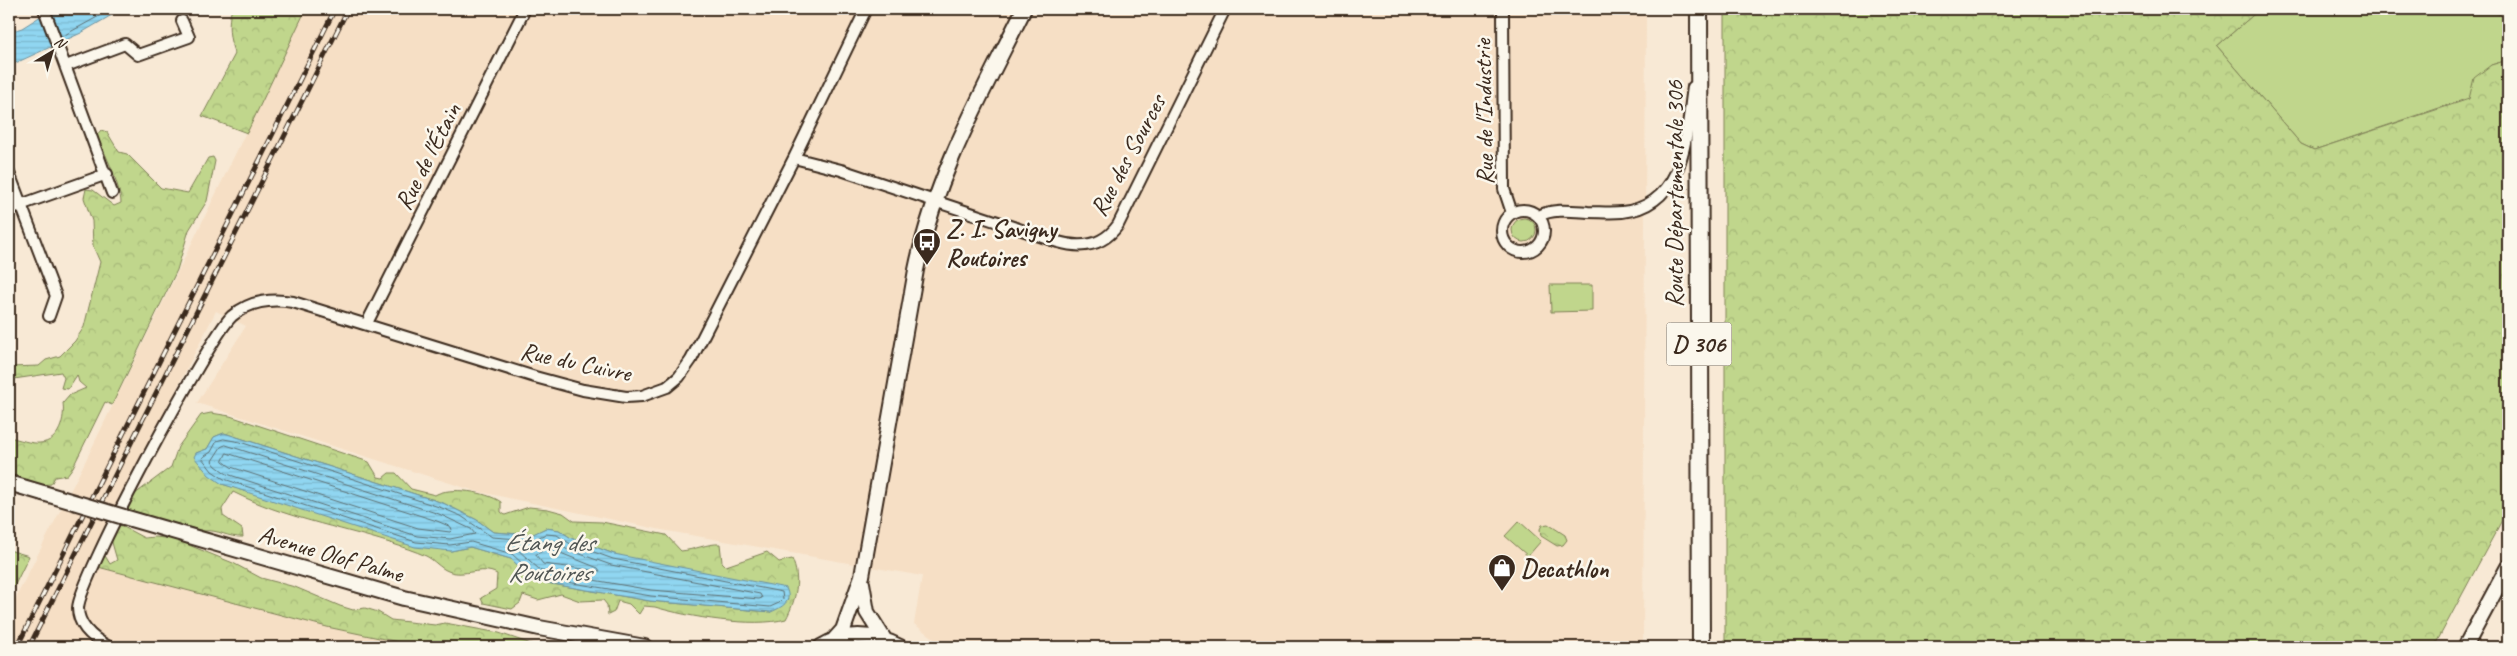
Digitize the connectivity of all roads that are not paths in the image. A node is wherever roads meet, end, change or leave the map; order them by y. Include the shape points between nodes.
1 (44, 9) edge
2 (525, 9) edge
3 (866, 9) edge
4 (1024, 9) edge
5 (1226, 9) edge
6 (1503, 9) edge
7 (1699, 9) edge
8 (182, 21) dead end
9 (1699, 46) junction
10 (66, 66) junction
11 (794, 158) junction
12 (9, 173) edge
13 (107, 174) junction
14 (112, 193) dead end
15 (934, 202) junction
16 (21, 205) junction
17 (9, 209) edge
18 (1512, 213) junction
19 (1539, 216) junction
20 (49, 316) dead end
21 (366, 323) junction
22 (9, 483) edge
23 (2508, 567) edge
24 (862, 576) junction
25 (834, 640) junction
26 (884, 640) junction
27 (1701, 645) edge
28 (109, 647) edge
29 (645, 647) edge
30 (821, 647) edge
31 (900, 647) edge
32 (2465, 647) edge

1 - 10 street
2 - 21 street, Rue de l'Étain
3 - 11 street, Rue du Cuivre
4 - 15 main road via 952,156
5 - 15 street, Rue des Sources via 1118,225 1102,241 1073,246
6 - 18 street, Rue de l'Industrie via 1504,190
7 - 9 main road, D 306
8 - 10 street via 189,37 138,55 125,44
9 - 19 street via 1684,151 1673,181 1664,191 1653,201 1623,212 1560,211
9 - 27 main road, Route Départementale 306 / D 306
10 - 13 street
11 - 15 street, Rue des Sources via 841,170
11 - 21 street, Rue du Cuivre via 691,360 673,382 655,393 626,397 583,390
12 - 16 street
13 - 14 street
13 - 16 street
15 - 24 main road via 916,270
16 - 17 street
16 - 20 street via 56,296
18 - 19 street via 1531,211
18 - 19 street via 1502,229 1508,247 1516,252 1526,253 1542,243 1544,224
21 - 28 street, Rue du Cuivre via 278,300 255,303 229,319 178,404 111,528 80,594 78,609 83,626 93,638
22 - 29 main road, Avenue Olof Palme, bridge via 404,598 539,628
23 - 32 main road
24 - 25 main road via 843,630
24 - 26 main road via 867,612
25 - 26 main road via 859,636
25 - 30 main road
26 - 31 main road

